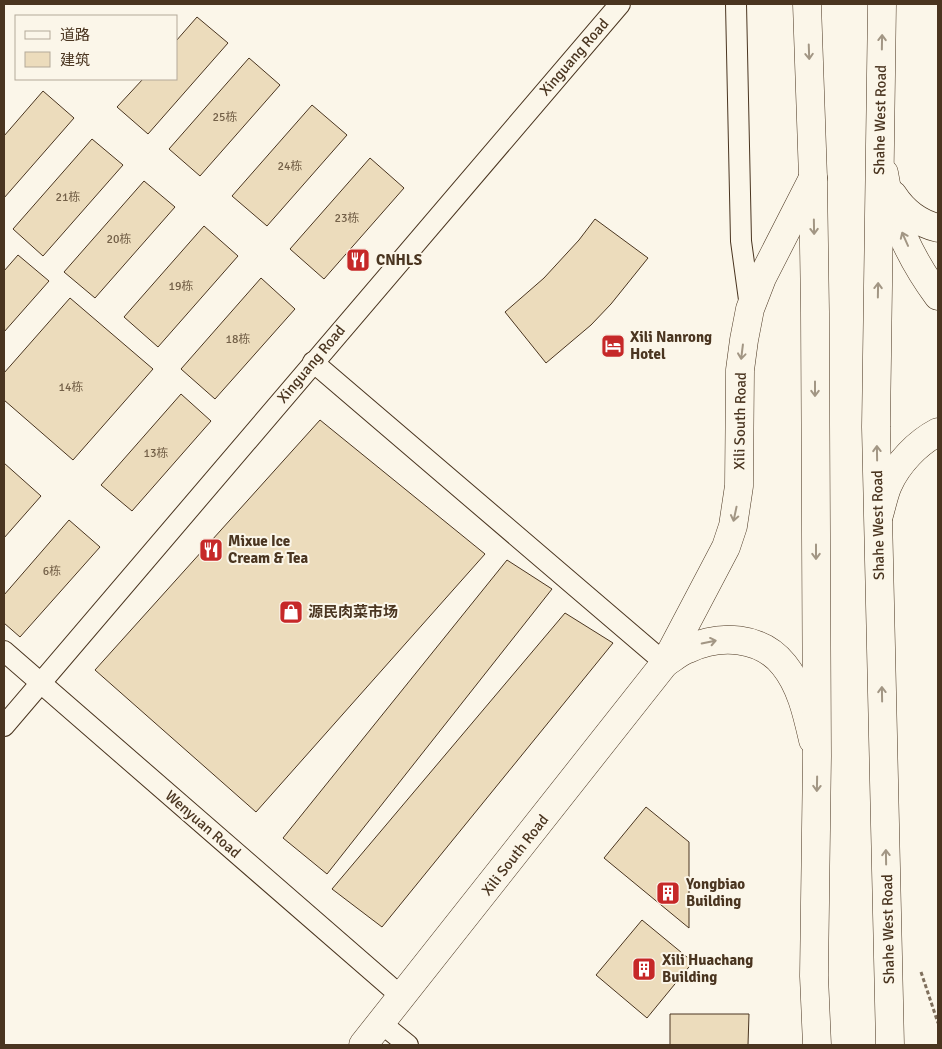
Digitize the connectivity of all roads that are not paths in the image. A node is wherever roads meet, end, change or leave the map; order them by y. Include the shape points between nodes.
1 (620, 4) edge
2 (736, 4) edge
3 (807, 4) edge
4 (882, 4) edge
5 (880, 144) junction
6 (813, 178) junction
7 (886, 185) junction
8 (938, 228) edge
9 (938, 296) edge
10 (750, 309) junction
11 (313, 362) junction
12 (938, 432) edge
13 (878, 519) junction
14 (4, 651) edge
15 (665, 663) junction
16 (41, 683) junction
17 (4, 726) edge
18 (817, 756) junction
19 (402, 997) junction
20 (381, 1023) junction
21 (364, 1045) edge
22 (408, 1045) edge
23 (817, 1045) edge
24 (890, 1045) edge

1 - 11 street, Xinguang Road
2 - 10 street via 741,242
3 -> 6 main road
5 -> 4 main road, Shahe West Road
5 - 7 main road
13 -> 5 main road, Shahe West Road
6 - 10 main road, Xili South Road via 762,278
6 -> 18 main road
7 - 8 main road via 915,219
9 -> 7 main road via 911,253
10 -> 15 main road, Xili South Road via 740,370 739,486 733,526 726,547
11 - 15 street
11 - 16 street, Xinguang Road
12 - 13 main road via 904,459 888,485
24 -> 13 main road, Shahe West Road
14 - 16 street, Wenyuan Road
15 -> 18 main road, Xili South Road via 686,649 709,641 750,642 770,651 793,680
15 - 19 main road, Xili South Road
16 - 17 street, Xinguang Road
16 - 19 street, Wenyuan Road
18 -> 23 main road via 814,966
19 - 20 main road, Xili South Road
20 - 21 main road, Xili South Road
20 - 22 street

